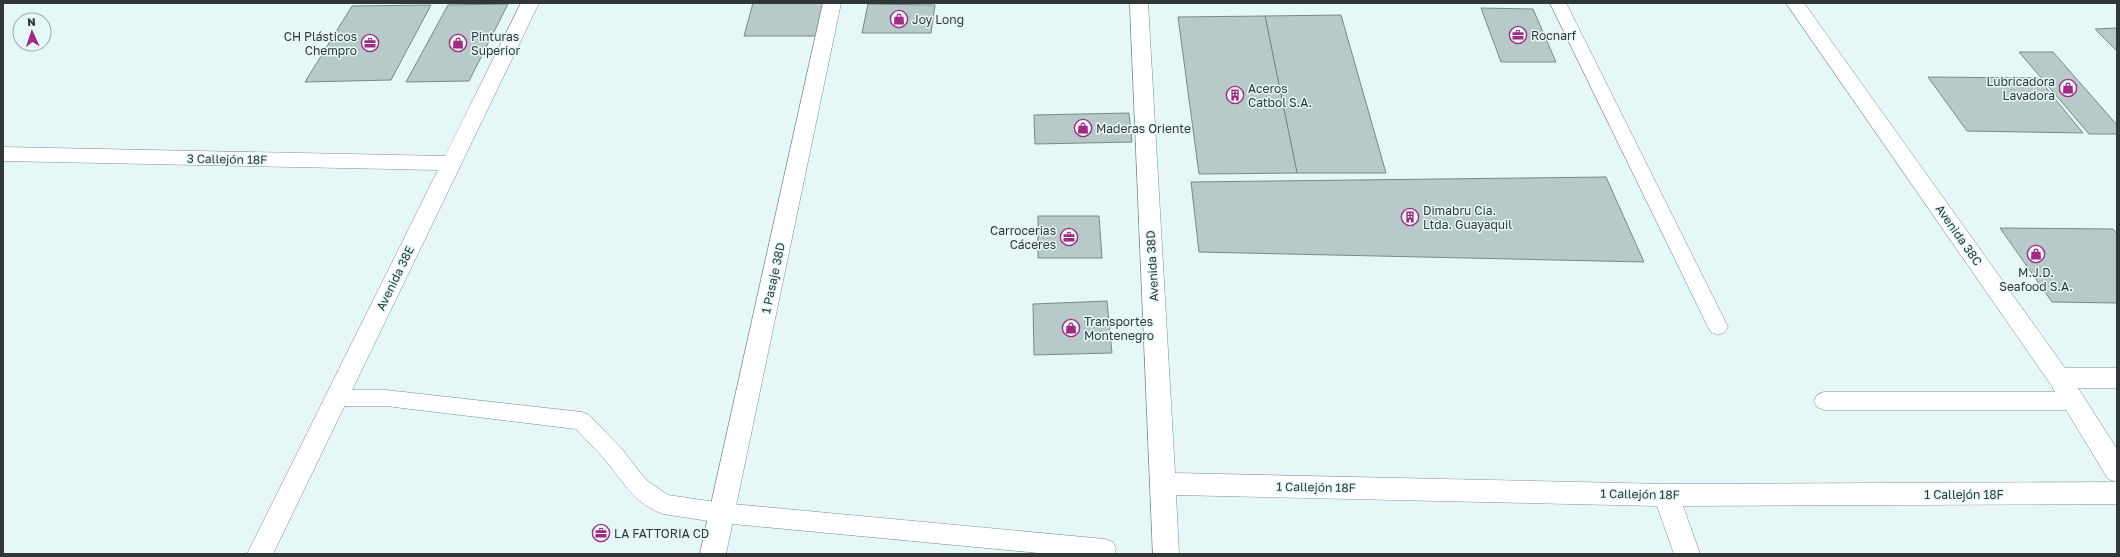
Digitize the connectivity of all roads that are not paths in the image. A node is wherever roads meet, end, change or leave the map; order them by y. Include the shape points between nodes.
1 (530, 3) edge
2 (832, 3) edge
3 (1139, 3) edge
4 (1558, 3) edge
5 (1794, 3) edge
6 (3, 154) edge
7 (451, 163) junction
8 (1718, 327) dead end
9 (2059, 378) junction
10 (2117, 378) edge
11 (336, 398) junction
12 (1824, 401) dead end
13 (2074, 401) junction
14 (2117, 471) edge
15 (1163, 484) junction
16 (2117, 493) edge
17 (1666, 495) junction
18 (722, 513) junction
19 (1105, 549) dead end
20 (260, 554) edge
21 (713, 554) edge
22 (1166, 554) edge
23 (1687, 554) edge

1 - 7 street, Avenida 38E
2 - 18 street, 1 Pasaje 38D
3 - 15 street, Avenida 38D
4 - 8 lane
5 - 9 street, Avenida 38C
6 - 7 street, 3 Callejón 18F
7 - 11 street, Avenida 38E
9 - 10 street
9 - 13 street, Avenida 38C
11 - 18 lane via 386,398 582,421 614,455 637,486 663,504
11 - 20 street, Avenida 38E
12 - 13 lane
13 - 14 street, Avenida 38C
15 - 17 street, 1 Callejón 18F
15 - 22 street, Avenida 38D
16 - 17 street, 1 Callejón 18F
17 - 23 street
18 - 19 lane
18 - 21 street, 1 Pasaje 38D

